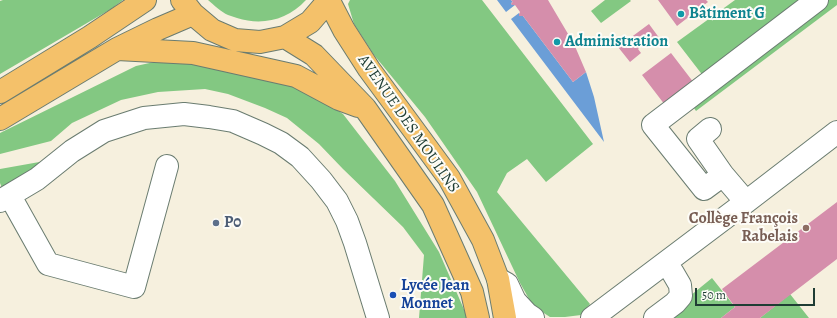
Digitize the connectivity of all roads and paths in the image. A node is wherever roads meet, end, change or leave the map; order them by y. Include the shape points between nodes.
1 (145, 0) edge
2 (329, 0) edge
3 (817, 0) edge
4 (187, 7) edge
5 (285, 37) junction
6 (118, 49) junction
7 (0, 92) edge
8 (365, 108) junction
9 (0, 119) edge
10 (710, 129) dead end
11 (837, 132) edge
12 (837, 150) edge
13 (167, 166) dead end
14 (723, 175) junction
15 (5, 198) edge
16 (746, 202) junction
17 (673, 273) junction
18 (498, 279) junction
19 (627, 292) junction
20 (378, 318) edge
21 (478, 318) edge
22 (505, 318) edge
23 (533, 318) edge
24 (592, 318) edge
25 (655, 318) edge

1 - 7 main road
2 - 5 main road via 310,22
2 - 18 main road, AVENUE DES MOULINS via 369,70 449,178 483,240
3 - 14 street via 653,125 704,189
4 - 5 main road via 212,30 235,40 260,42
4 - 6 main road via 158,29
5 - 8 main road, AVENUE DES MOULINS via 314,55
6 - 8 main road, AVENUE DES MOULINS via 193,52 296,76 339,99
6 - 9 main road
8 - 21 main road, AVENUE DES MOULINS via 433,206 472,292
10 - 14 street via 698,139
11 - 16 street
12 - 17 street
13 - 15 street via 134,287 48,264
14 - 16 street
15 - 20 street via 37,179 72,151 104,131 144,118 184,114 233,121 281,143 321,180 347,221
16 - 19 street
17 - 19 street via 658,283
17 - 25 street via 680,285 681,296
18 - 22 main road, AVENUE DES MOULINS
18 - 23 street via 507,284 515,301
19 - 24 street

